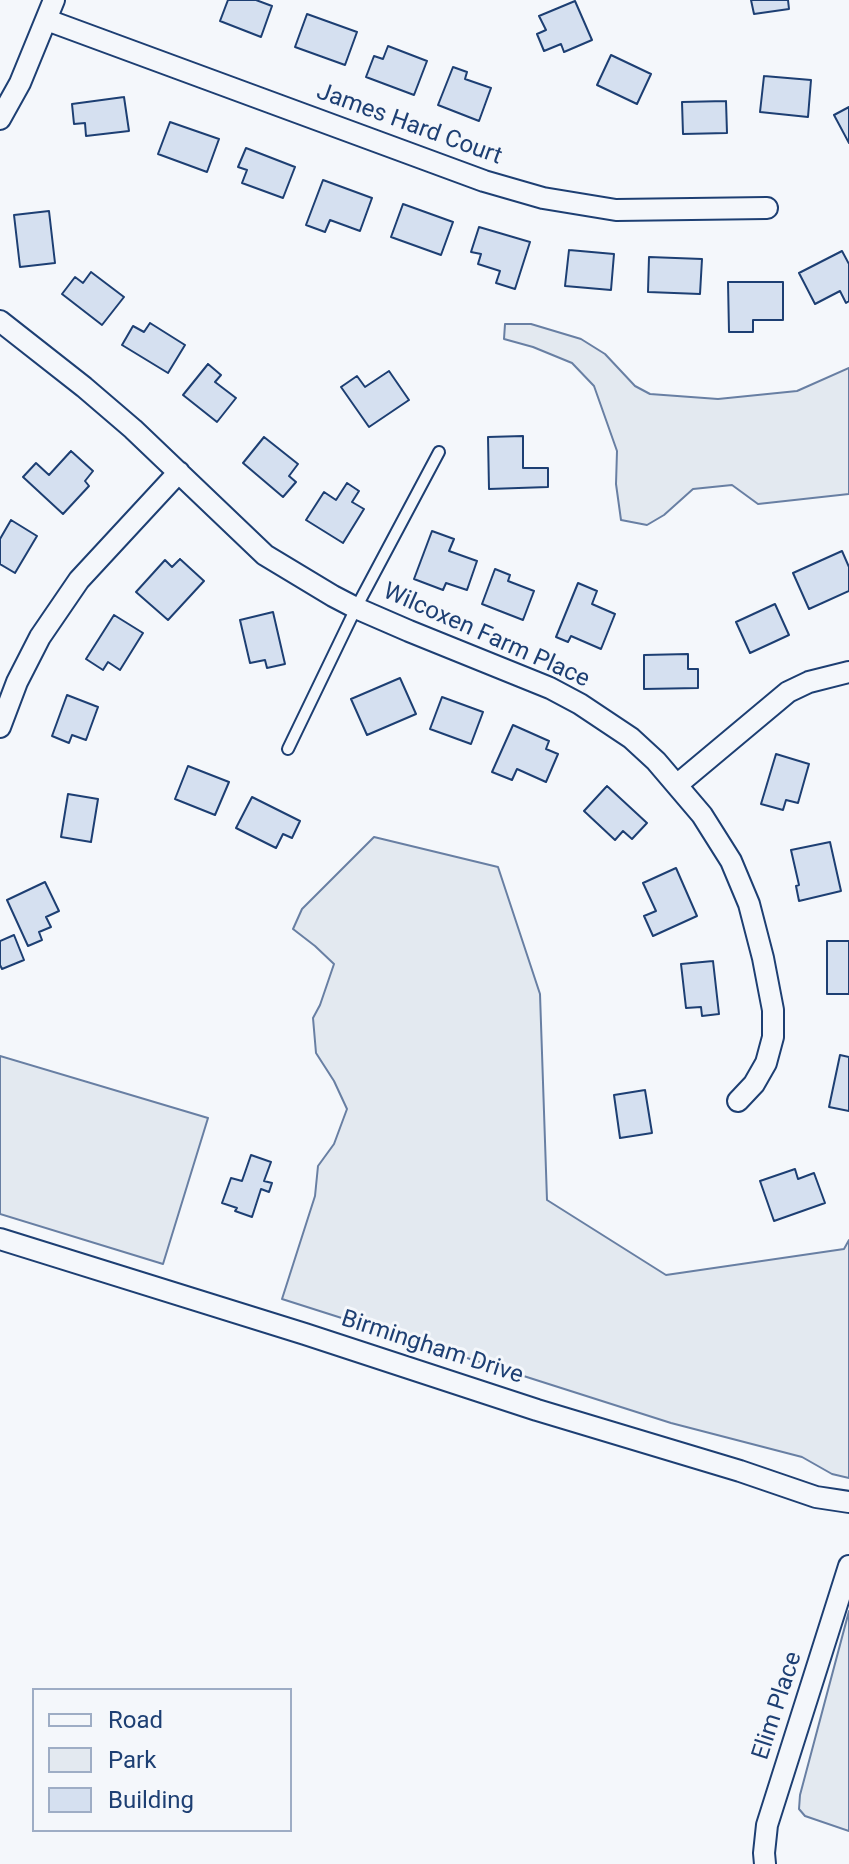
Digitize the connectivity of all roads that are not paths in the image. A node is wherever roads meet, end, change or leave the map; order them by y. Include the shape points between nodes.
1 (50, 10) edge
2 (0, 119) edge
3 (767, 208) dead end
4 (0, 321) edge
5 (439, 452) dead end
6 (179, 472) junction
7 (356, 608) junction
8 (849, 672) edge
9 (0, 727) edge
10 (288, 749) dead end
11 (678, 784) junction
12 (738, 1101) dead end
13 (0, 1239) edge
14 (849, 1502) edge
15 (849, 1566) edge
16 (765, 1864) edge

1 - 2 street
1 - 3 street, James Hard Court via 484,181 543,198 616,210
4 - 6 street, Wilcoxen Farm Place
5 - 7 lane
6 - 7 street, Wilcoxen Farm Place via 265,555
6 - 9 street via 79,580 40,637
7 - 10 lane
7 - 11 street, Wilcoxen Farm Place via 580,704 631,738
8 - 11 street via 788,692
11 - 12 street, Wilcoxen Farm Place via 731,861 749,904 773,1010 766,1063
13 - 14 street, Birmingham Drive via 816,1497
15 - 16 street, Elim Place via 767,1825

